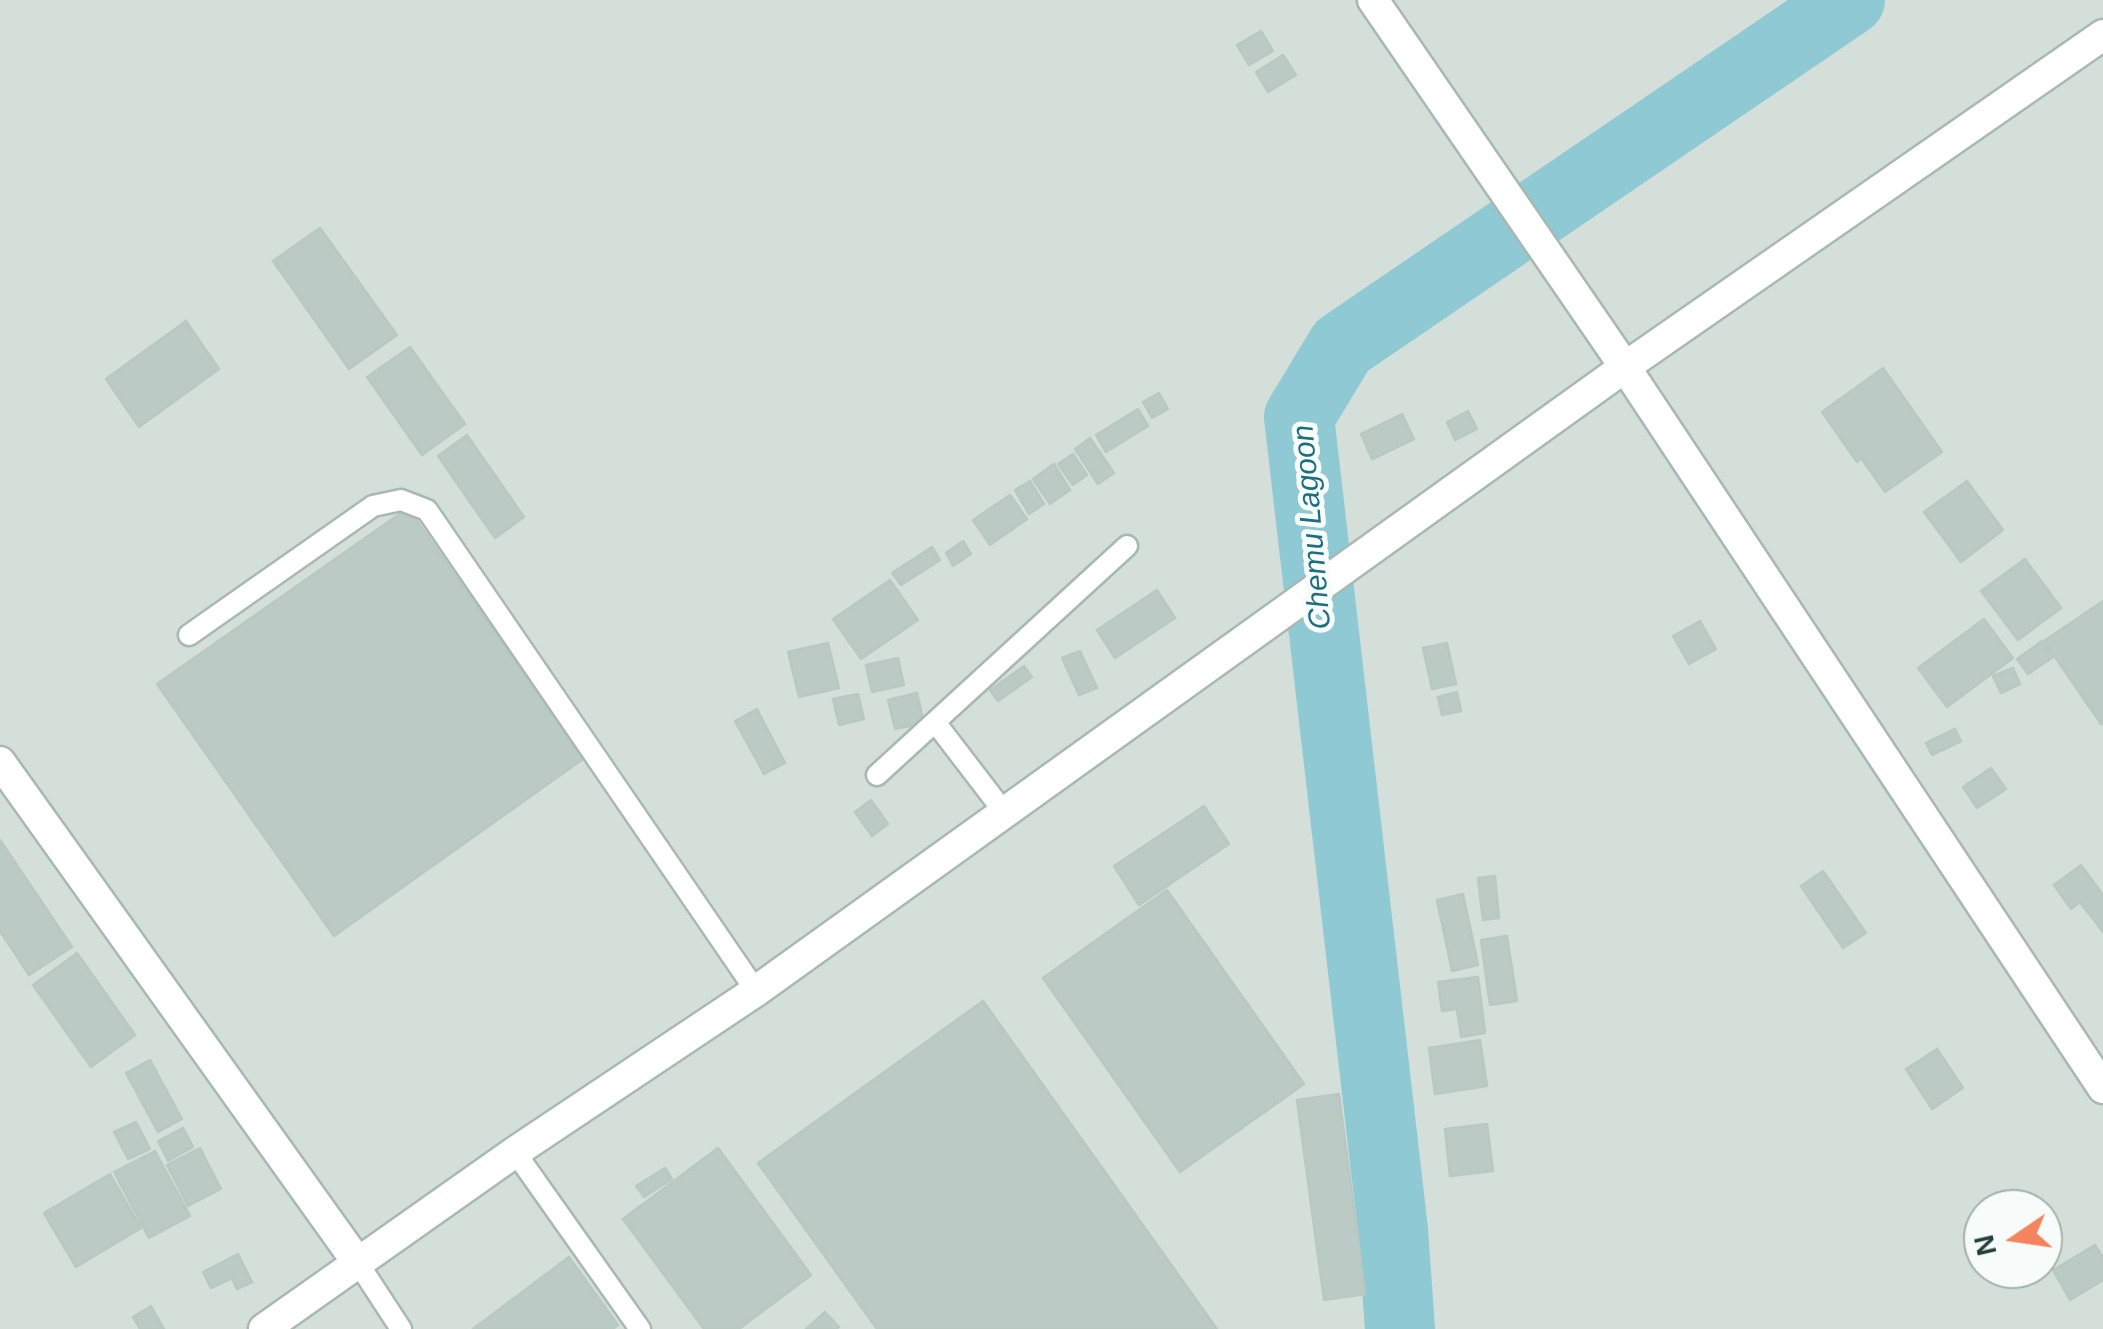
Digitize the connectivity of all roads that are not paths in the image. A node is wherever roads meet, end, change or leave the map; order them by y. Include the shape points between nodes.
1 (1373, 0) edge
2 (2103, 35) edge
3 (1625, 367) junction
4 (1127, 546) dead end
5 (189, 635) dead end
6 (936, 722) junction
7 (0, 762) edge
8 (877, 776) dead end
9 (1004, 812) junction
10 (756, 991) junction
11 (2103, 1088) edge
12 (515, 1152) junction
13 (358, 1263) junction
14 (264, 1329) edge
15 (402, 1329) edge
16 (640, 1329) edge

1 - 3 street
2 - 3 street
3 - 9 street
3 - 11 street
4 - 6 lane
5 - 10 lane via 373,506 401,500 427,510
6 - 8 lane
6 - 9 lane
7 - 13 street
9 - 10 street
10 - 12 street
12 - 13 street
12 - 16 lane
13 - 14 street
13 - 15 lane

